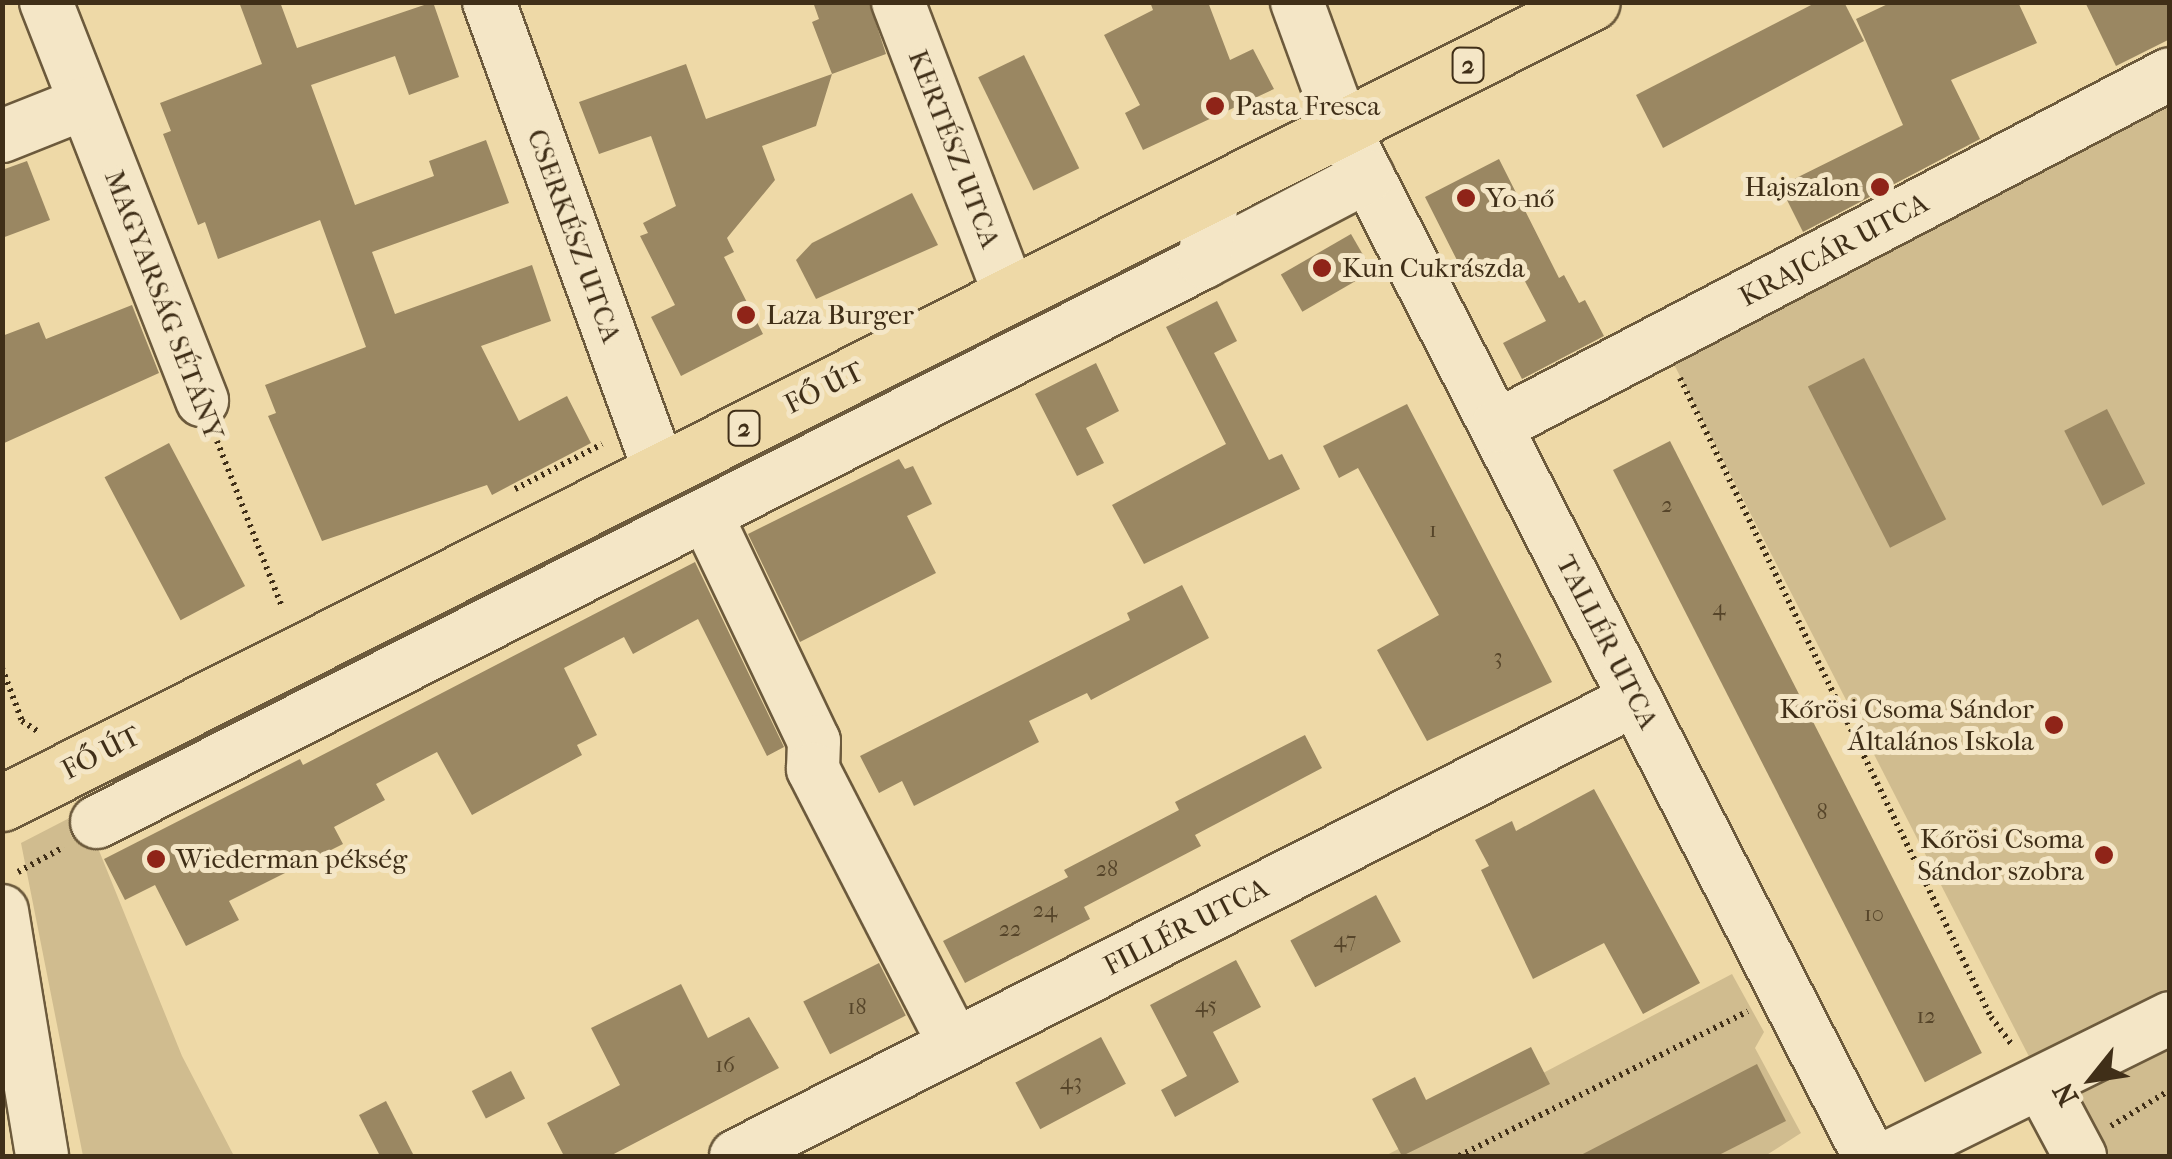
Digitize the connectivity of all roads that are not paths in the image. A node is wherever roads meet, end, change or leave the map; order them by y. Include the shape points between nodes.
1 (46, 2) edge
2 (489, 2) edge
3 (898, 2) edge
4 (1297, 2) edge
5 (1592, 2) edge
6 (2170, 74) edge
7 (85, 103) junction
8 (1344, 128) junction
9 (2, 136) edge
10 (1346, 188) junction
11 (1213, 194) junction
12 (1204, 262) junction
13 (1010, 296) junction
14 (202, 401) road end
15 (1497, 426) junction
16 (659, 470) junction
17 (708, 517) junction
18 (1636, 698) junction
19 (116, 746) junction
20 (202, 768) junction
21 (2, 803) edge
22 (97, 822) dead end
23 (2, 911) edge
24 (2170, 1018) edge
25 (956, 1045) junction
26 (2042, 1083) junction
27 (26, 1142) edge
28 (2077, 1152) edge
29 (736, 1156) edge
30 (1868, 1156) edge
31 (1891, 1156) edge

1 - 7 street, MAGYARSÁG SÉTÁNY
2 - 16 street, CSERKÉSZ UTCA
3 - 13 street, KERTÉSZ UTCA
4 - 8 street, TALLÉR UTCA
5 - 8 main road, FŐ ÚT / 2
6 - 15 street, KRAJCÁR UTCA
7 - 9 street
7 - 14 street, MAGYARSÁG SÉTÁNY
8 - 10 street, TALLÉR UTCA
8 - 11 main road, FŐ ÚT / 2
10 - 12 street
10 - 15 street, TALLÉR UTCA
11 - 12 street
11 - 13 main road, FŐ ÚT / 2
12 - 17 street
13 - 16 main road, FŐ ÚT / 2
15 - 18 street, TALLÉR UTCA
16 - 19 main road, FŐ ÚT / 2
17 - 20 street
17 - 25 street via 814,741 814,768
18 - 25 street, FILLÉR UTCA
18 - 30 street, TALLÉR UTCA
19 - 20 street
19 - 21 main road, FŐ ÚT / 2
20 - 22 street
23 - 27 street
24 - 26 street
25 - 29 street, FILLÉR UTCA
26 - 28 street
26 - 31 street

